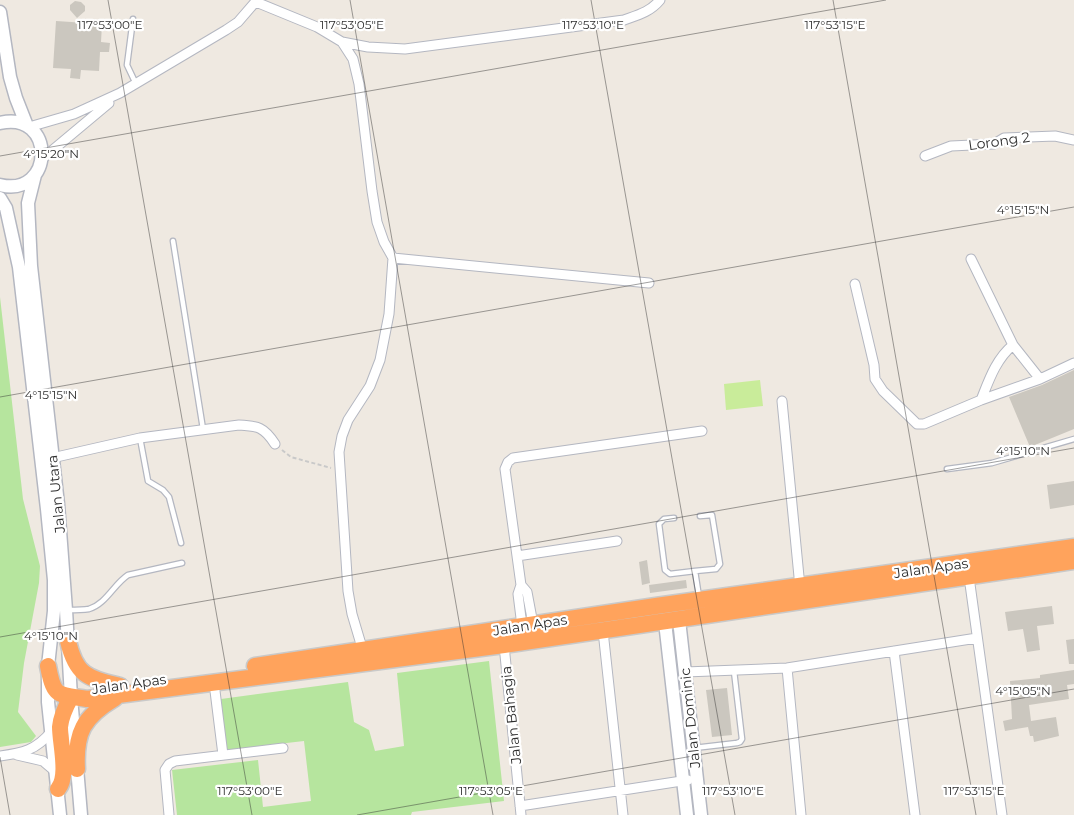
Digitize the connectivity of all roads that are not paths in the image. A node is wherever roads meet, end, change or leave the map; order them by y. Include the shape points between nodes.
1 (660, 0) edge
2 (256, 1) edge
3 (0, 12) edge
4 (133, 20) dead end
5 (342, 42) junction
6 (136, 84) junction
7 (120, 93) junction
8 (0, 123) edge
9 (28, 127) junction
10 (1074, 140) edge
11 (925, 156) dead end
12 (42, 159) junction
13 (34, 175) junction
14 (0, 185) edge
15 (0, 198) edge
16 (173, 241) dead end
17 (393, 258) junction
18 (971, 259) dead end
19 (649, 283) dead end
20 (855, 284) dead end
21 (1013, 345) junction
22 (1074, 364) edge
23 (1040, 379) junction
24 (981, 400) junction
25 (782, 401) dead end
26 (203, 428) junction
27 (702, 431) dead end
28 (140, 438) junction
29 (1074, 439) edge
30 (275, 444) road end
31 (52, 458) junction
32 (947, 469) dead end
33 (700, 516) dead end
34 (674, 518) dead end
35 (618, 541) dead end
36 (181, 542) dead end
37 (1074, 547) edge
38 (517, 556) junction
39 (1074, 561) edge
40 (182, 563) dead end
41 (695, 571) junction
42 (969, 577) junction
43 (800, 587) junction
44 (699, 601) junction
45 (656, 606) junction
46 (66, 610) junction
47 (672, 621) junction
48 (527, 625) junction
49 (603, 631) junction
50 (977, 638) junction
51 (68, 641) junction
52 (504, 645) junction
53 (363, 651) junction
54 (894, 651) junction
55 (48, 666) junction
56 (786, 668) junction
57 (734, 671) junction
58 (684, 672) junction
59 (214, 683) junction
60 (121, 690) junction
61 (70, 697) junction
62 (51, 732) junction
63 (283, 748) dead end
64 (693, 748) junction
65 (14, 754) junction
66 (223, 755) junction
67 (0, 756) edge
68 (77, 769) junction
69 (56, 772) junction
70 (696, 779) junction
71 (683, 781) junction
72 (58, 789) junction
73 (620, 790) junction
74 (521, 810) edge
75 (60, 815) edge
76 (81, 815) edge
77 (169, 815) edge
78 (623, 815) edge
79 (687, 815) edge
80 (701, 815) edge
81 (801, 815) edge
82 (915, 815) edge
83 (1002, 815) edge

1 - 5 street via 653,8 624,20 484,40 406,49
2 - 5 street via 317,27
2 - 6 street via 238,22
3 - 9 main road via 10,77
4 - 6 lane via 127,65
5 - 17 street via 353,59 359,84 377,222
6 - 7 street
7 - 9 street via 74,114
7 - 12 street
8 - 9 main road via 18,122
9 - 12 main road via 40,141
10 - 11 street, Lorong 2 via 1055,136 1004,138 994,144 952,146
12 - 13 main road, Jalan Utara
13 - 14 main road via 17,186
13 - 31 main road, Jalan Utara via 28,203 31,266
15 - 55 main road, Jalan Utara via 6,208 19,267 47,509 54,580
16 - 26 lane
17 - 19 street
17 - 53 street via 389,314 380,360 370,386 348,420 339,452 348,590
18 - 21 street
20 - 24 street via 875,379 917,424
21 - 23 street
21 - 24 street via 993,370
22 - 23 street
23 - 24 street
25 - 43 street
26 - 28 street
26 - 30 street via 255,426 267,431
27 - 38 street via 513,458 505,469
28 - 31 street
28 - 36 lane via 148,481 169,497
29 - 32 lane via 1007,460
31 - 46 main road, Jalan Utara
33 - 41 lane via 712,515 720,564 716,569
34 - 41 lane via 664,519 660,524 665,570 670,574
35 - 38 street
37 - 43 highway, Jalan Apas
38 - 48 street via 521,585 518,594
39 - 42 highway, Jalan Apas
40 - 46 lane via 128,575 96,606
41 - 44 lane
42 - 47 highway, Jalan Apas
42 - 50 street
43 - 44 highway, Jalan Apas
44 - 45 highway, Jalan Apas
45 - 47 highway via 674,614
45 - 48 highway, Jalan Apas
46 - 51 main road, Jalan Utara
47 - 49 highway, Jalan Apas
47 - 58 main road, Jalan Dominic
47 - 71 main road, Jalan Dominic
48 - 53 highway, Jalan Apas
49 - 52 highway, Jalan Apas
49 - 73 street
50 - 54 street
50 - 83 street
51 - 60 highway via 76,665 88,676
51 - 61 main road, Jalan Utara
52 - 59 highway, Jalan Apas
52 - 74 street, Jalan Bahagia
53 - 60 highway, Jalan Apas
54 - 56 street
54 - 82 street
55 - 61 highway via 55,690
55 - 62 main road, Jalan Utara
56 - 57 street
56 - 81 street
57 - 58 street
57 - 64 lane via 740,742
58 - 64 main road, Jalan Dominic
59 - 60 highway, Jalan Apas
59 - 66 street
60 - 61 highway, Jalan Apas via 85,690
60 - 68 highway via 95,712 78,737
61 - 68 main road, Jalan Utara
61 - 72 highway via 60,726 63,776
62 - 65 street via 41,744
62 - 69 main road, Jalan Utara
63 - 66 street
64 - 70 main road, Jalan Dominic
65 - 67 street
65 - 69 street via 43,761
66 - 77 street via 169,764 165,770
68 - 76 main road, Jalan Utara
69 - 72 main road, Jalan Utara
70 - 71 street
70 - 80 main road, Jalan Dominic
71 - 73 street
71 - 79 main road, Jalan Dominic
72 - 75 main road, Jalan Utara
73 - 74 street
73 - 78 street

